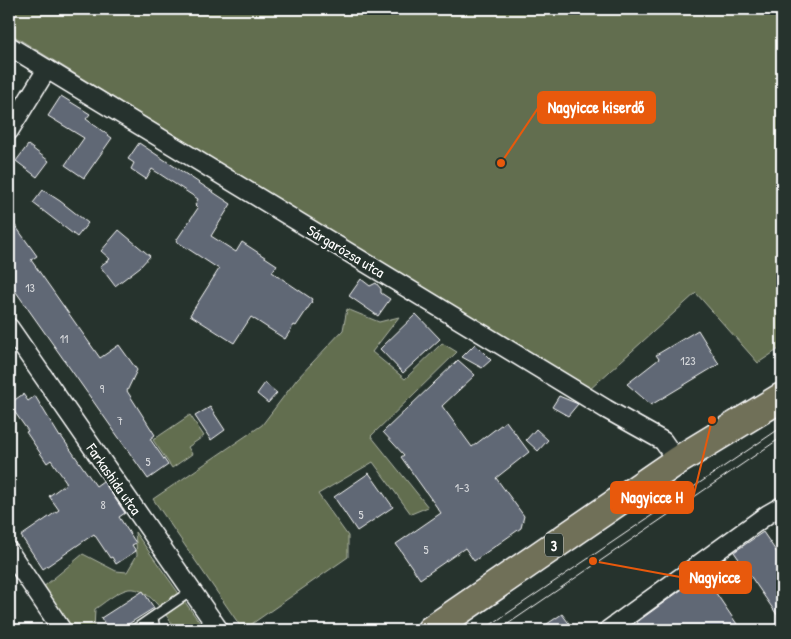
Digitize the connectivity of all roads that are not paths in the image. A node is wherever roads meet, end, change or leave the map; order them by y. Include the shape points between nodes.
1 (9, 46) edge
2 (47, 69) junction
3 (9, 132) edge
4 (9, 327) edge
5 (782, 396) edge
6 (678, 461) junction
7 (782, 506) edge
8 (9, 551) edge
9 (191, 591) junction
10 (153, 618) junction
11 (62, 630) edge
12 (134, 630) edge
13 (155, 630) edge
14 (219, 630) edge
15 (431, 630) edge
16 (608, 630) edge

1 - 2 street, Sárgarózsa utca
2 - 3 street
2 - 6 street, Sárgarózsa utca via 663,441
4 - 9 street, Farkashida utca
5 - 6 main road, 3
6 - 15 main road, 3
7 - 16 street
8 - 11 street
9 - 10 lane
9 - 14 street, Farkashida utca
10 - 12 lane
10 - 13 lane

